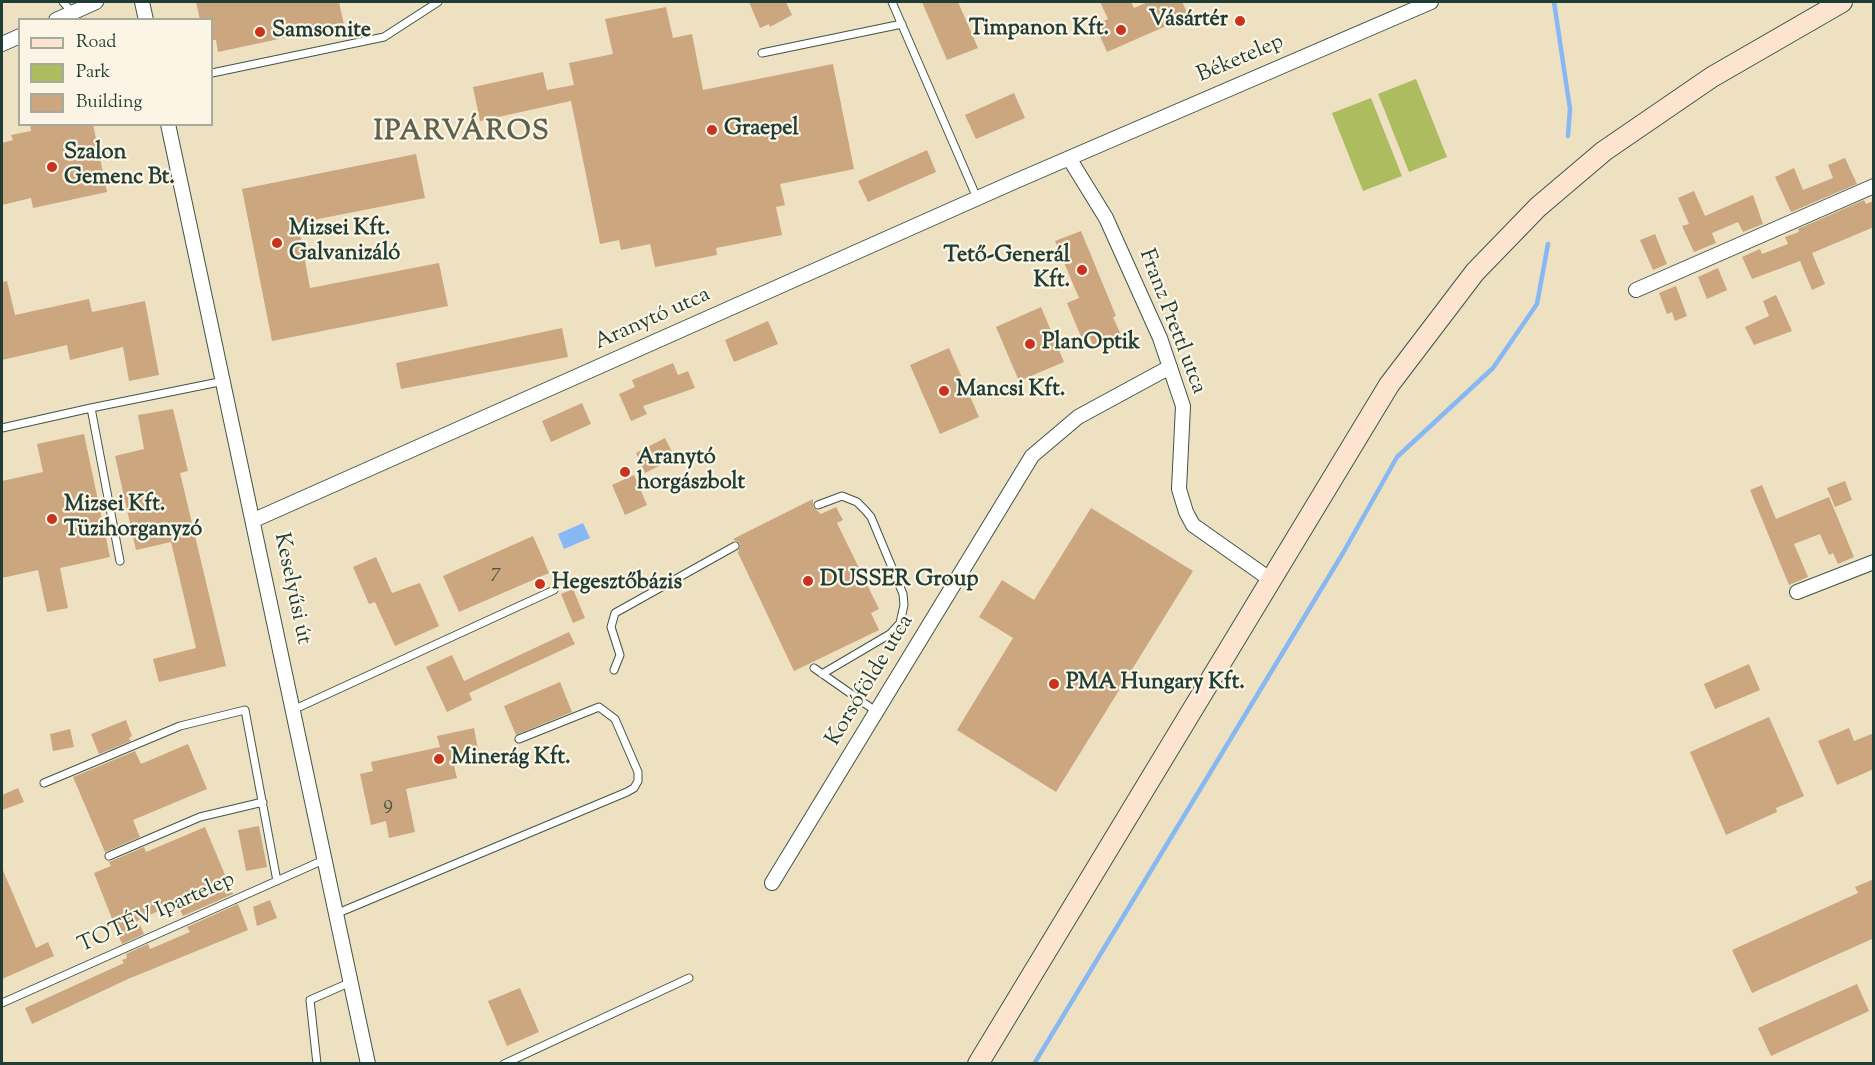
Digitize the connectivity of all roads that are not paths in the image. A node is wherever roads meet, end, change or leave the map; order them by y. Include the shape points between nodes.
1 (96, 2) edge
2 (142, 2) edge
3 (438, 2) edge
4 (892, 2) edge
5 (1431, 2) edge
6 (1842, 2) edge
7 (68, 7) edge
8 (146, 18) edge
9 (902, 24) junction
10 (18, 37) edge
11 (2, 44) edge
12 (762, 52) dead end
13 (213, 73) edge
14 (168, 126) edge
15 (1069, 158) junction
16 (1874, 186) edge
17 (977, 198) junction
18 (1636, 290) dead end
19 (1170, 367) junction
20 (224, 381) junction
21 (91, 408) junction
22 (2, 428) edge
23 (818, 505) dead end
24 (254, 520) junction
25 (735, 546) dead end
26 (120, 561) dead end
27 (1874, 562) edge
28 (1271, 580) junction
29 (554, 590) dead end
30 (1797, 592) dead end
31 (814, 668) dead end
32 (614, 669) dead end
33 (822, 674) junction
34 (295, 709) junction
35 (877, 712) junction
36 (519, 740) dead end
37 (44, 783) dead end
38 (263, 802) junction
39 (109, 856) dead end
40 (326, 859) junction
41 (278, 881) junction
42 (772, 883) dead end
43 (338, 913) junction
44 (689, 978) dead end
45 (351, 982) junction
46 (2, 1003) edge
47 (317, 1064) edge
48 (368, 1064) edge
49 (504, 1064) edge
50 (978, 1064) edge

1 - 7 street
2 - 8 street
3 - 13 lane via 384,37
4 - 9 lane
5 - 15 street, Béketelep
6 - 28 main road via 1649,118 1572,177 1508,235 1460,290 1389,385
9 - 12 lane
9 - 17 lane
10 - 11 street
14 - 20 street, Keselyűsi út
15 - 17 street, Aranytó utca
15 - 19 street, Franz Prettl utca via 1106,218
16 - 18 street
17 - 24 street, Aranytó utca
19 - 28 street, Franz Prettl utca via 1183,406 1179,489 1186,512 1193,525
19 - 35 street, Korsófölde utca via 1078,417 1032,456
20 - 21 lane
20 - 24 street, Keselyűsi út
21 - 22 lane
21 - 26 lane
23 - 33 lane via 842,496 865,510 904,605 900,623 890,634
24 - 34 street, Keselyűsi út
25 - 32 lane via 615,613 611,627 620,655
27 - 30 street
28 - 50 main road
29 - 34 lane
31 - 33 lane
33 - 35 lane
34 - 40 street, Keselyűsi út
35 - 42 street, Korsófölde utca
36 - 43 lane via 599,707 615,719 638,772 638,781 627,792
37 - 38 lane via 180,726 245,710
38 - 39 lane via 200,817
38 - 41 lane
40 - 41 lane, TOTÉV Ipartelep
40 - 43 street, Keselyűsi út
41 - 46 lane, TOTÉV Ipartelep
43 - 45 street, Keselyűsi út
44 - 49 lane
45 - 47 lane via 310,1000
45 - 48 street, Keselyűsi út

